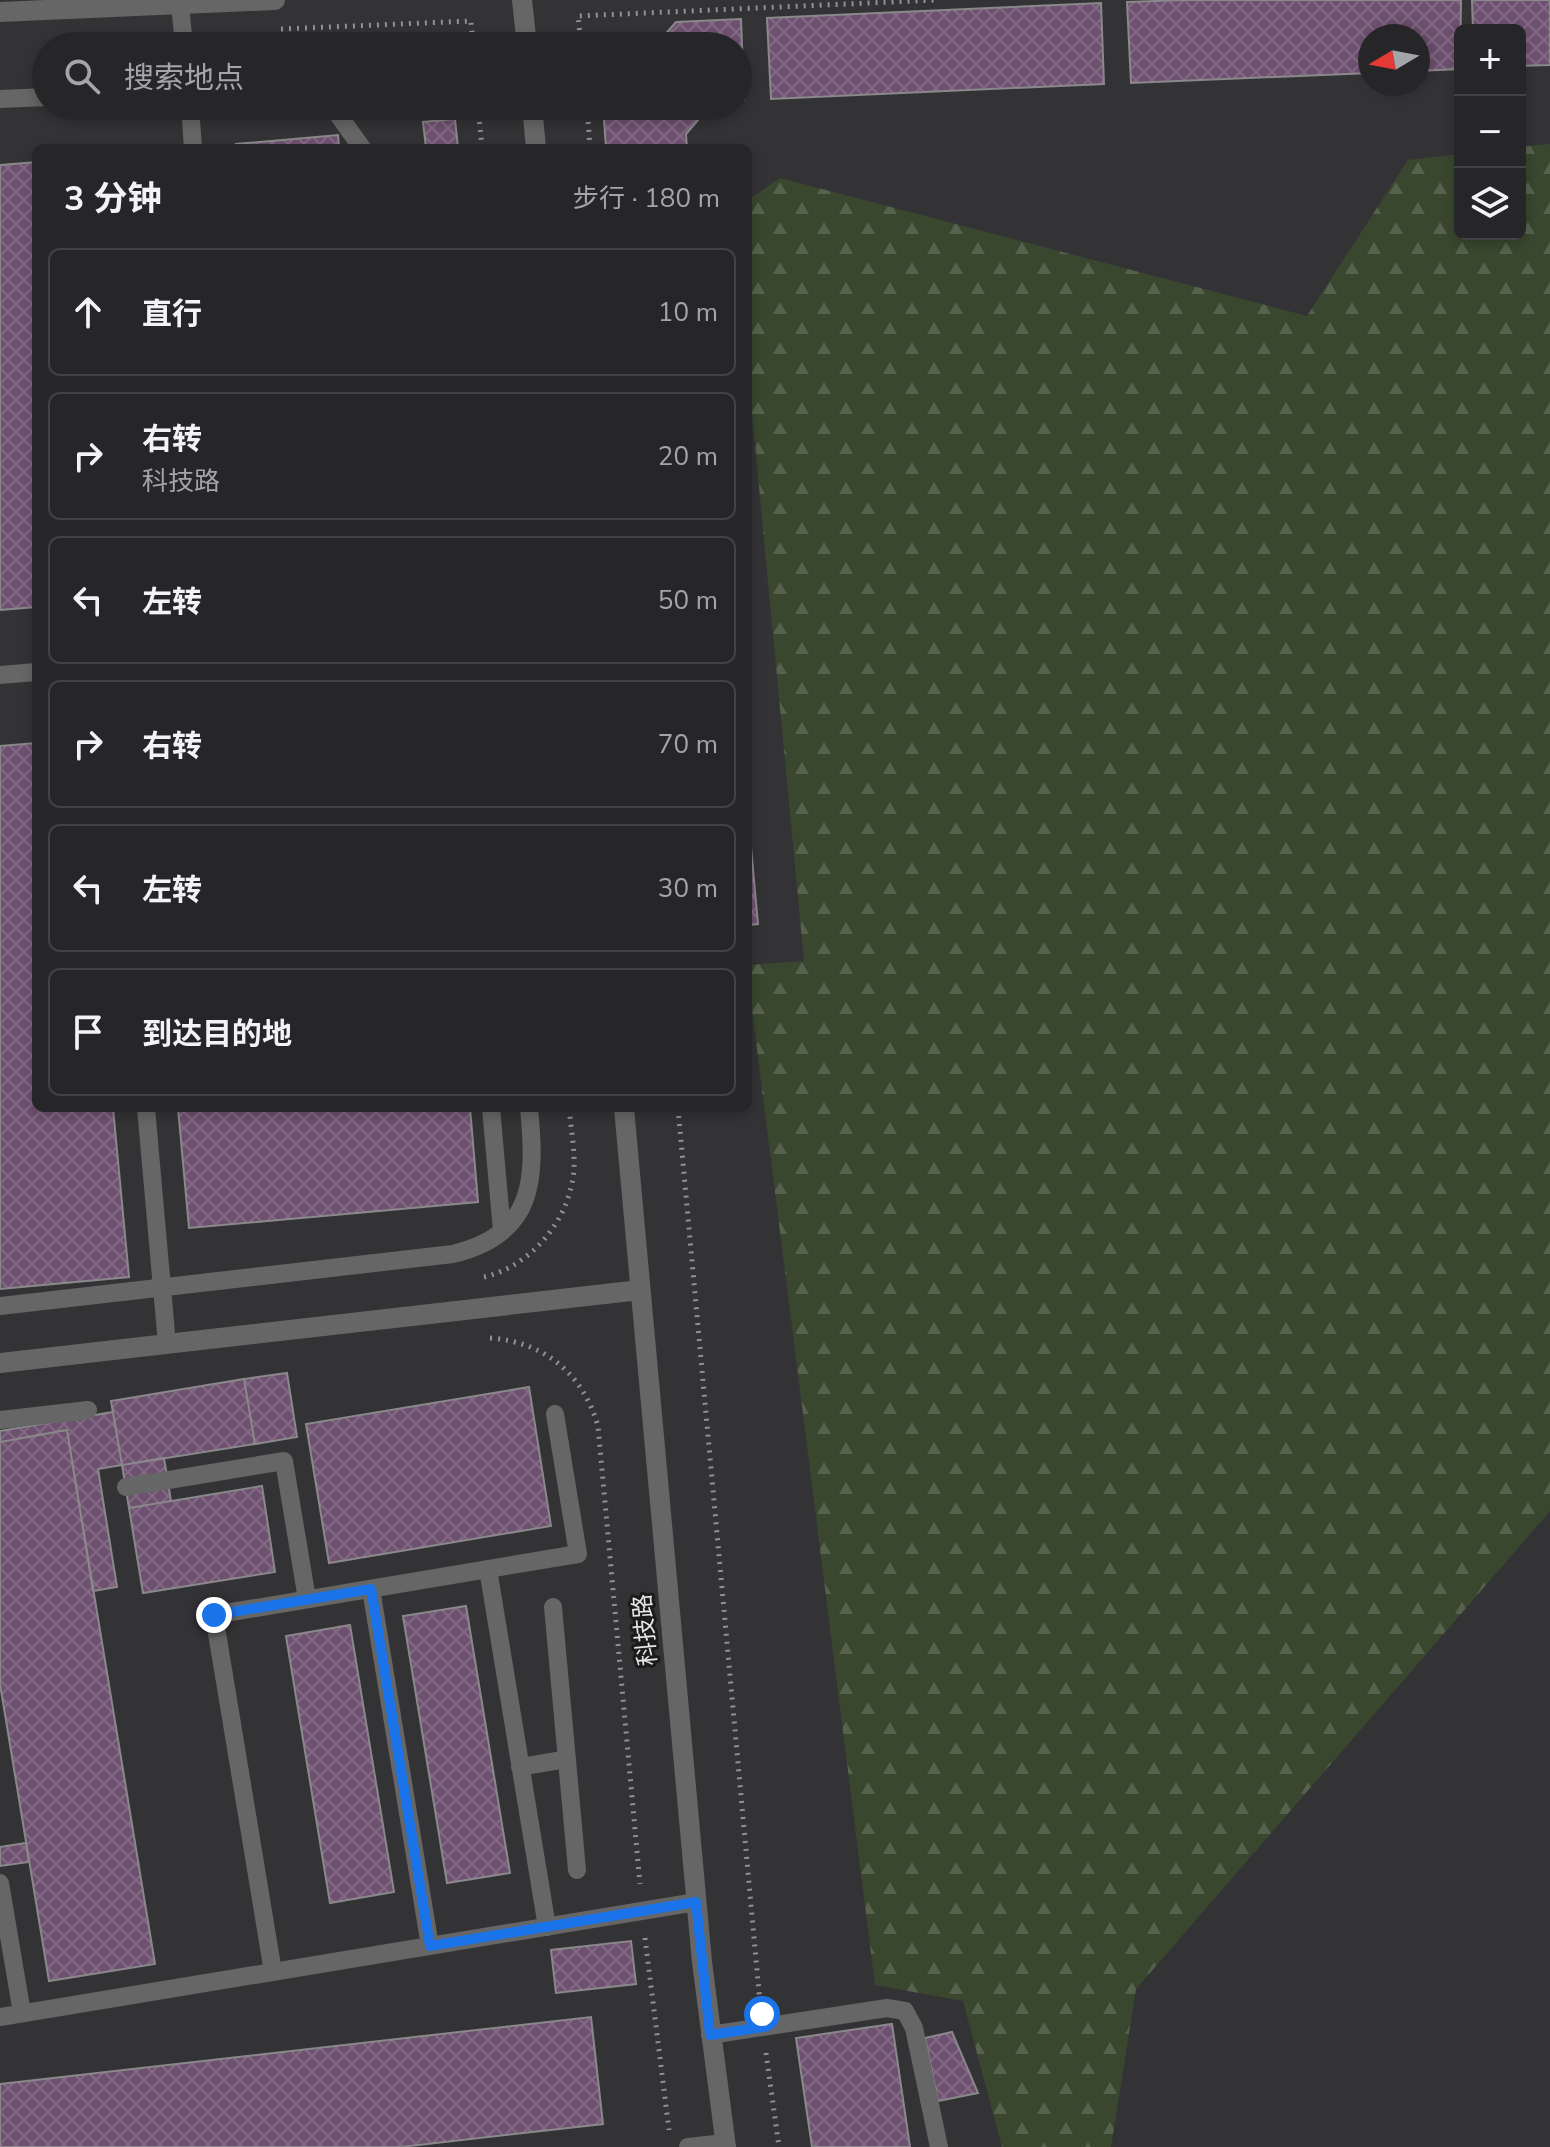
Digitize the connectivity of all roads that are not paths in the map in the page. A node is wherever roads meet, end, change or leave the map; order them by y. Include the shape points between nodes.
1 (275, 0) edge
2 (522, 0) edge
3 (180, 4) junction
4 (0, 12) edge
5 (183, 32) edge
6 (525, 32) edge
7 (32, 98) edge
8 (0, 99) edge
9 (191, 120) edge
10 (342, 120) edge
11 (533, 120) edge
12 (193, 144) edge
13 (359, 144) edge
14 (536, 144) edge
15 (32, 672) edge
16 (0, 675) edge
17 (146, 1112) edge
18 (491, 1112) edge
19 (529, 1112) edge
20 (624, 1112) edge
21 (502, 1231) junction
22 (162, 1287) junction
23 (640, 1290) junction
24 (0, 1306) edge
25 (167, 1344) junction
26 (0, 1363) edge
27 (88, 1410) dead end
28 (555, 1414) dead end
29 (0, 1420) edge
30 (126, 1487) dead end
31 (488, 1569) junction
32 (371, 1589) junction
33 (307, 1599) junction
34 (553, 1607) dead end
35 (567, 1759) junction
36 (520, 1767) junction
37 (577, 1870) dead end
38 (0, 1883) edge
39 (696, 1902) junction
40 (547, 1927) junction
41 (430, 1946) junction
42 (273, 1972) junction
43 (22, 2013) junction
44 (0, 2017) edge
45 (710, 2035) junction
46 (725, 2145) edge
47 (688, 2147) edge
48 (939, 2147) edge

1 - 3 street
2 - 6 street
3 - 4 street
3 - 5 lane
7 - 8 lane
9 - 12 lane
10 - 13 lane
11 - 14 street
15 - 16 lane
17 - 22 lane
18 - 21 lane
19 - 21 lane via 531,1182 521,1208
20 - 23 street, 科技路
21 - 22 lane via 481,1246 453,1254
22 - 24 lane
22 - 25 lane
23 - 25 street
23 - 39 street, 科技路
25 - 26 street
27 - 29 lane
28 - 31 lane via 578,1554
30 - 33 lane via 284,1461
31 - 32 lane
31 - 36 lane
32 - 33 lane
32 - 41 lane
33 - 42 lane via 214,1615
34 - 35 lane
35 - 36 lane
35 - 37 lane
36 - 40 lane
38 - 43 lane
39 - 40 lane
39 - 45 street, 科技路
40 - 41 lane
41 - 42 lane
42 - 43 lane
43 - 44 lane
45 - 46 street, 科技路
45 - 48 lane via 887,2008 905,2011 914,2028
46 - 47 lane

